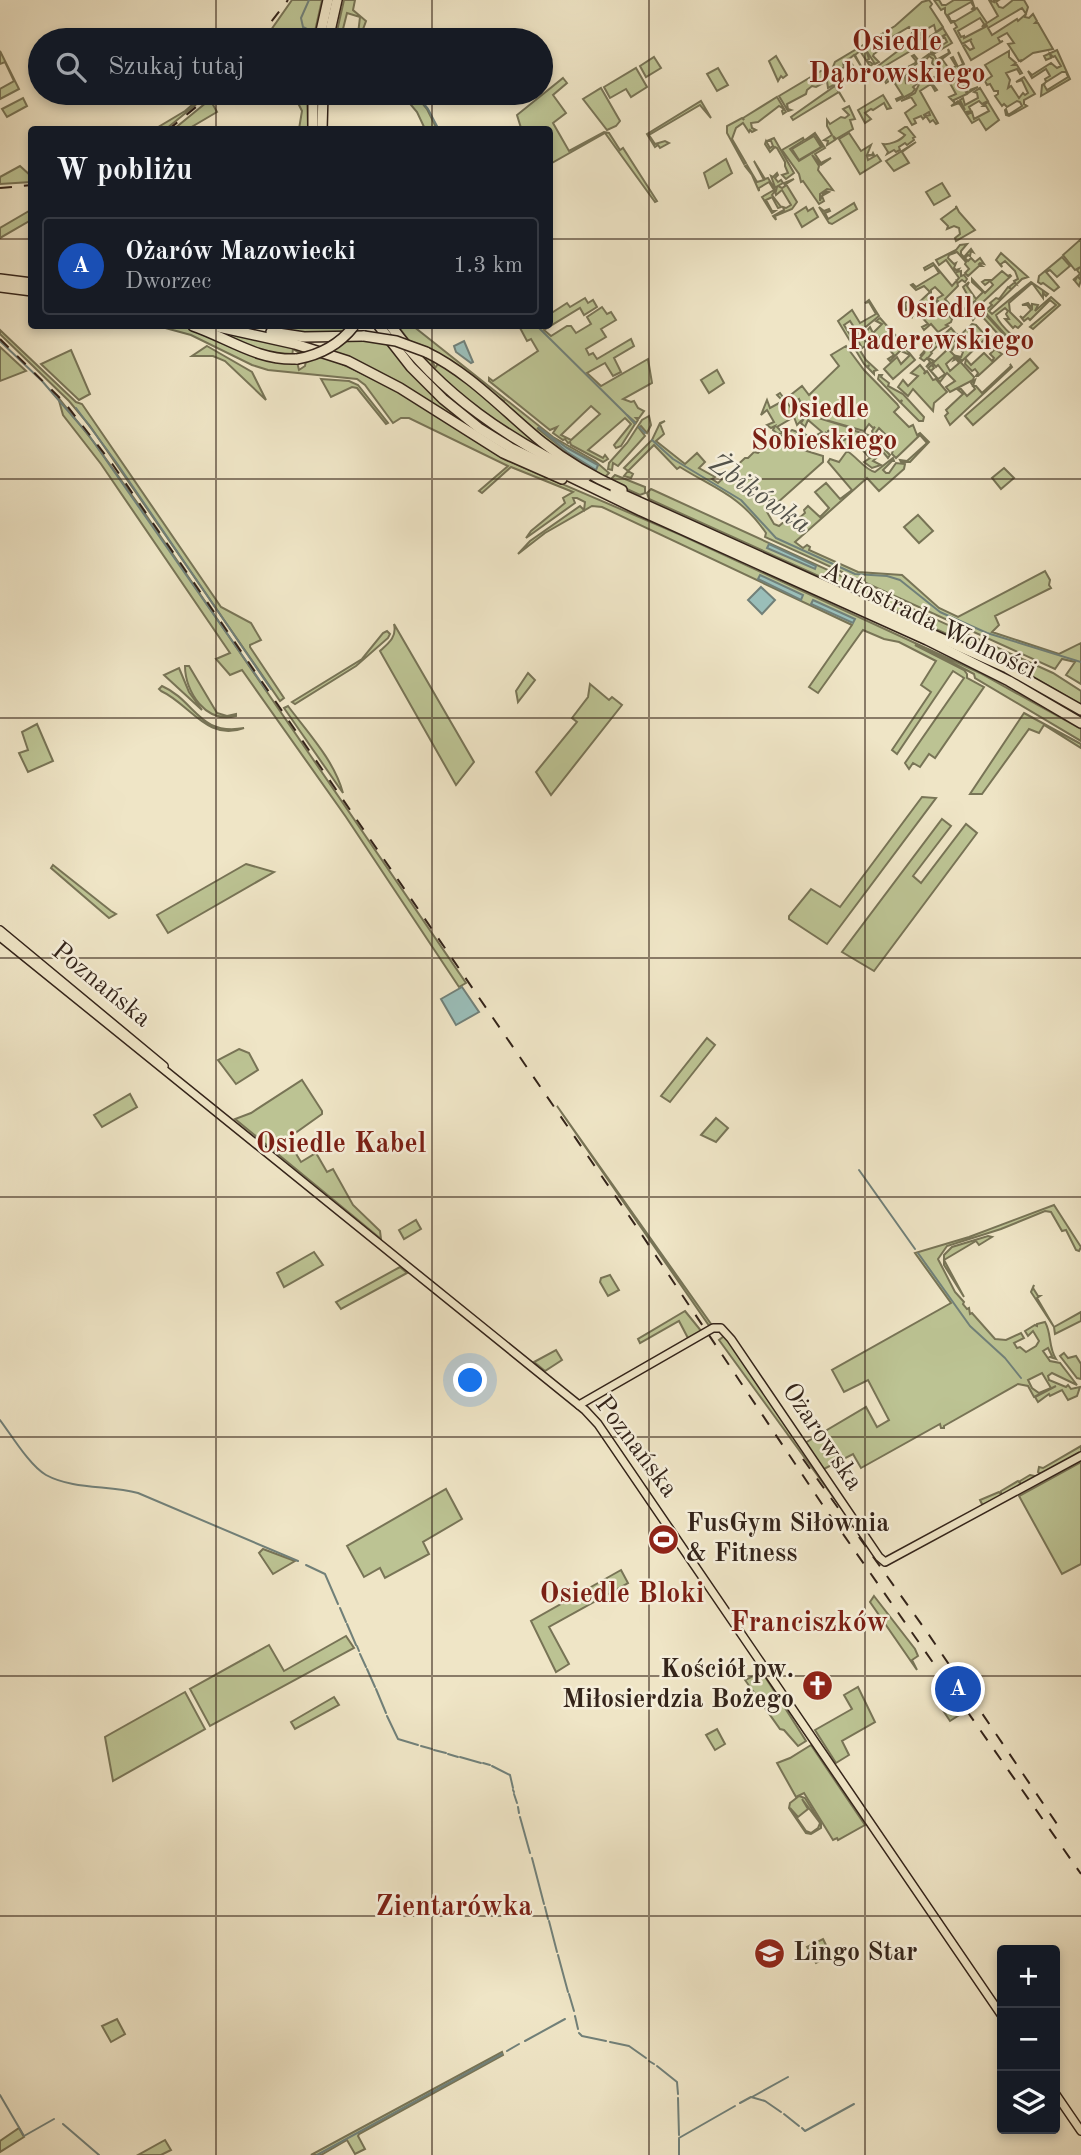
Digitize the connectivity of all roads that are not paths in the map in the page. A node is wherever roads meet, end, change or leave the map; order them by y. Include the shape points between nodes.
1 (334, 1) edge
2 (323, 28) edge
3 (330, 28) edge
4 (313, 105) edge
5 (323, 105) edge
6 (313, 126) edge
7 (324, 126) edge
8 (0, 279) edge
9 (28, 283) edge
10 (0, 287) edge
11 (28, 290) edge
12 (200, 329) edge
13 (227, 329) edge
14 (256, 329) edge
15 (351, 329) edge
16 (381, 329) edge
17 (393, 329) edge
18 (645, 508) junction
19 (1081, 710) edge
20 (1081, 723) edge
21 (0, 930) edge
22 (0, 937) edge
23 (134, 1043) junction
24 (579, 1405) junction
25 (1081, 1456) edge
26 (997, 2009) edge
27 (1060, 2100) edge
28 (1081, 2131) edge

1 - 2 highway
1 - 3 highway
4 - 6 highway
5 - 7 highway
8 - 9 highway
10 - 11 highway
12 - 15 highway, bridge via 259,355 280,359 328,349
13 - 18 highway via 348,361 510,457
14 - 18 highway, bridge via 293,336 364,336 426,352 456,370 567,461
16 - 18 highway via 432,389 486,433
17 - 18 highway via 430,373 485,420
18 - 19 highway via 1007,668
18 - 20 highway, Autostrada Wolności via 968,660
21 - 23 main road, Poznańska
22 - 23 main road, Poznańska
23 - 24 main road, Poznańska
24 - 25 main road, Ożarowska via 715,1327 722,1329 885,1562
24 - 26 main road, Poznańska via 614,1447
27 - 28 main road

